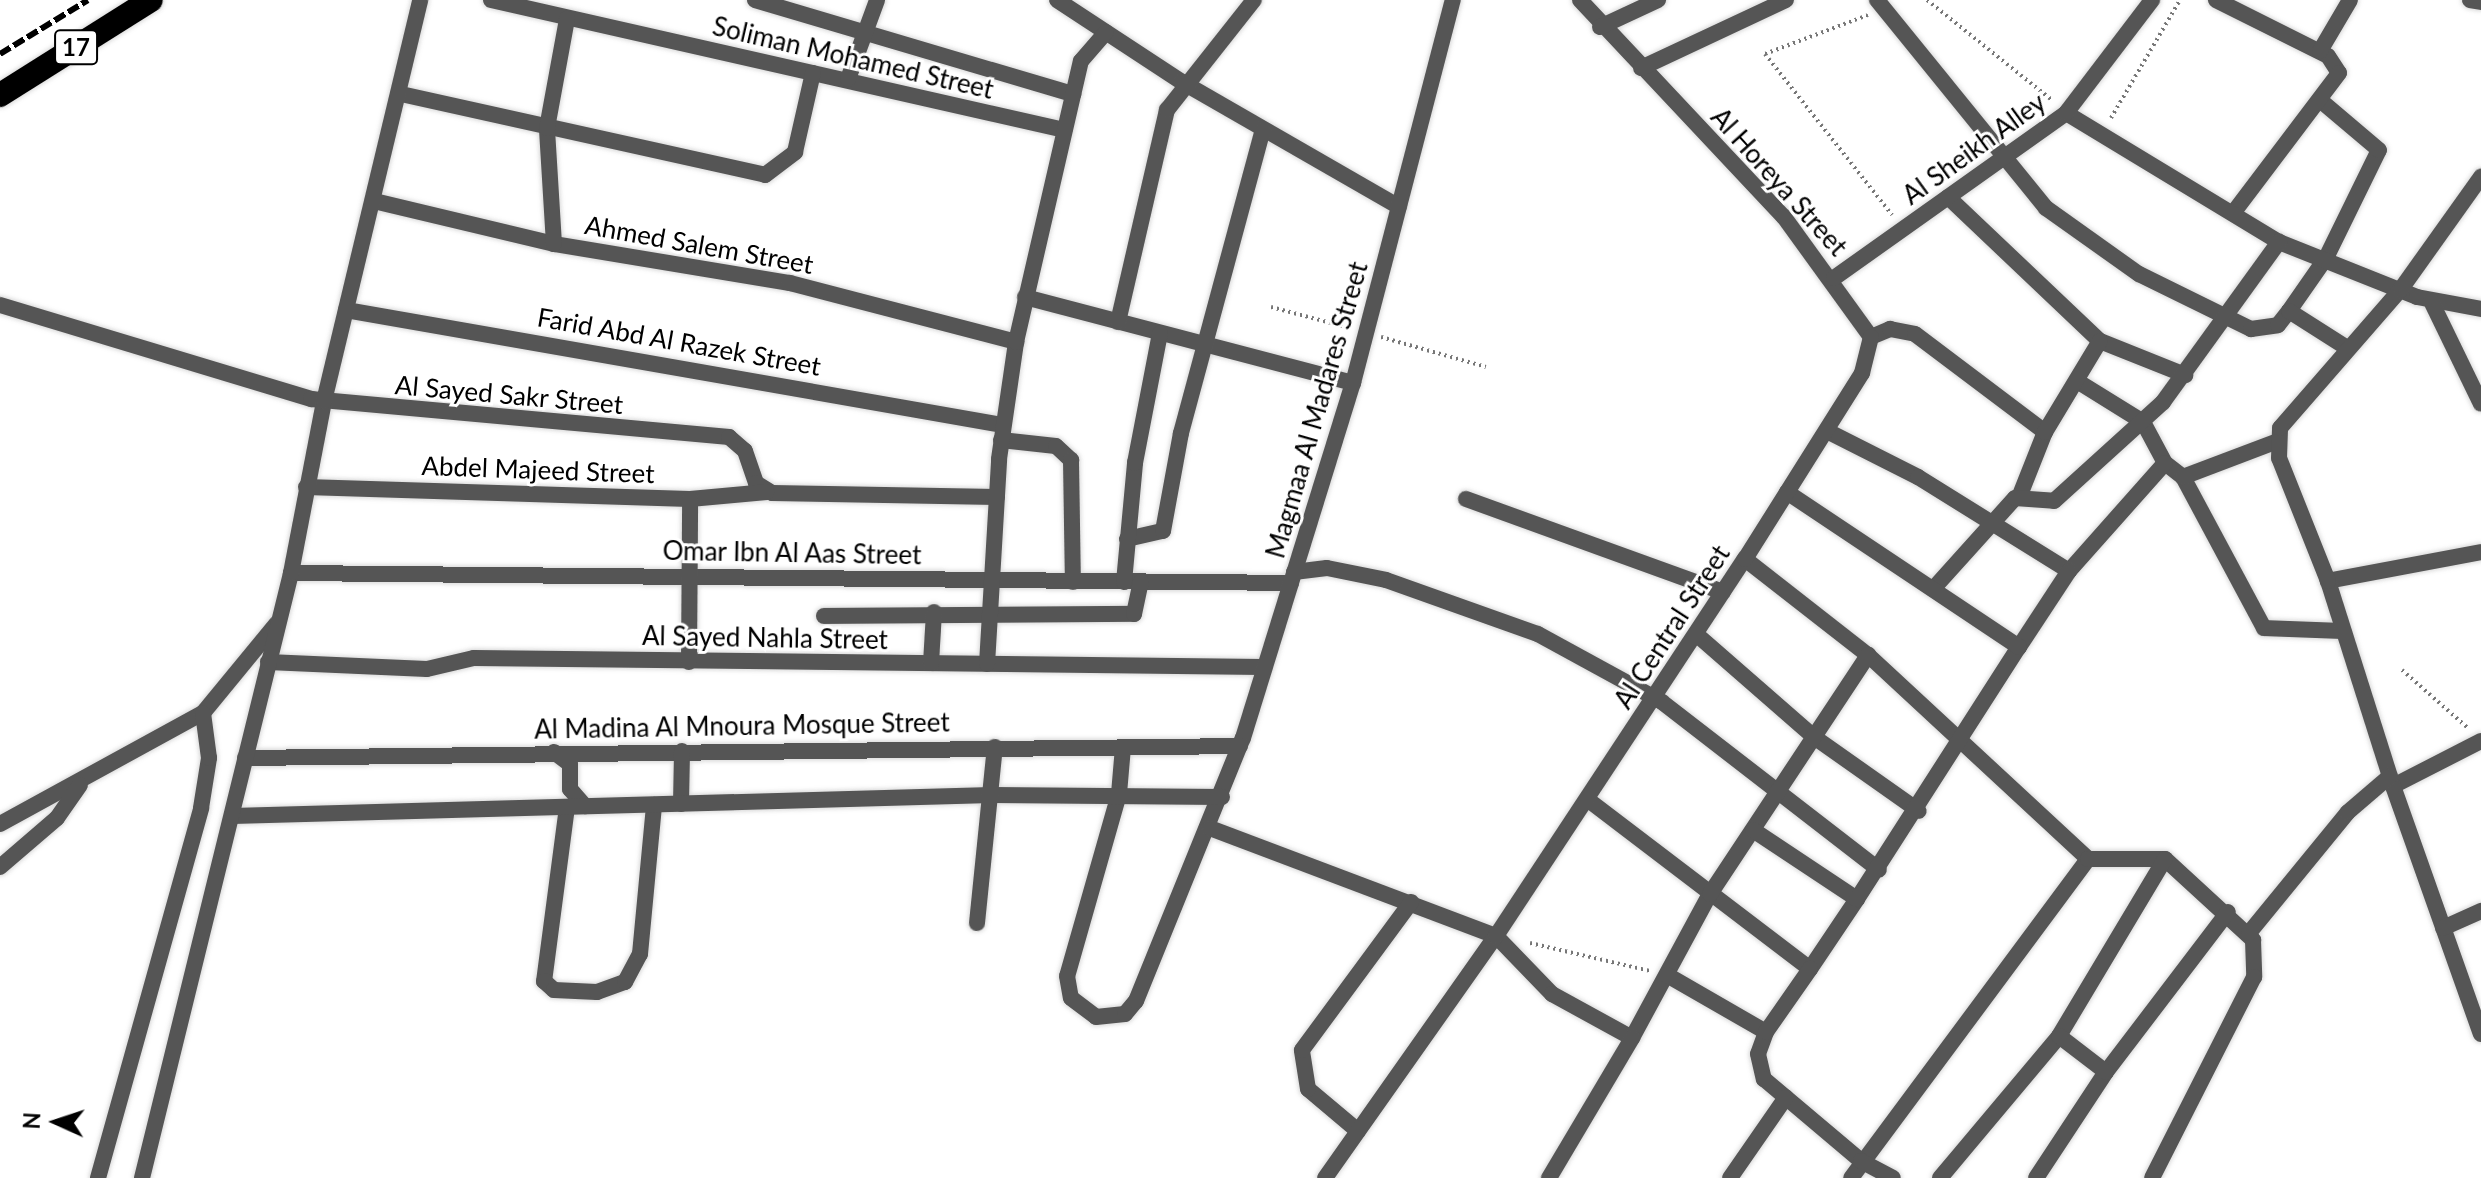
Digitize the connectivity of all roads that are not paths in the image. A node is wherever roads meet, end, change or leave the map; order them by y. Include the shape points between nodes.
1 (151, 0) edge
2 (420, 0) edge
3 (491, 0) edge
4 (755, 0) edge
5 (877, 0) edge
6 (1057, 0) edge
7 (1254, 0) edge
8 (1453, 0) edge
9 (1580, 0) edge
10 (1658, 0) edge
11 (1786, 0) edge
12 (2152, 0) edge
13 (2216, 0) edge
14 (2350, 0) edge
15 (2470, 0) edge
16 (2481, 2) edge
17 (1880, 4) edge
18 (567, 19) junction
19 (1600, 27) junction
20 (1106, 32) junction
21 (865, 34) junction
22 (2320, 51) junction
23 (1641, 68) junction
24 (813, 73) junction
25 (848, 79) junction
26 (1182, 82) junction
27 (401, 94) junction
28 (1073, 94) junction
29 (0, 95) edge
30 (2321, 101) junction
31 (2066, 113) junction
32 (547, 128) junction
33 (1064, 130) junction
34 (1263, 130) junction
35 (2009, 157) junction
36 (2481, 177) edge
37 (1948, 197) junction
38 (374, 201) junction
39 (1399, 207) junction
40 (2236, 209) junction
41 (2279, 242) junction
42 (554, 244) junction
43 (2326, 258) junction
44 (1834, 278) junction
45 (2401, 289) junction
46 (1025, 297) junction
47 (2431, 301) junction
48 (0, 305) edge
49 (2481, 309) edge
50 (346, 310) junction
51 (2289, 311) junction
52 (2224, 320) junction
53 (1118, 322) junction
54 (1160, 333) junction
55 (1871, 337) junction
56 (2100, 341) junction
57 (1016, 342) junction
58 (1204, 345) junction
59 (2347, 348) junction
60 (2185, 375) junction
61 (2077, 381) junction
62 (1353, 383) junction
63 (324, 401) junction
64 (2481, 404) edge
65 (2143, 422) junction
66 (1827, 431) junction
67 (2045, 432) junction
68 (1002, 433) junction
69 (2275, 442) junction
70 (2165, 463) junction
71 (2183, 477) junction
72 (306, 487) junction
73 (767, 492) junction
74 (1787, 492) junction
75 (2020, 495) junction
76 (997, 497) junction
77 (690, 499) junction
78 (1466, 499) dead end
79 (1994, 521) junction
80 (1127, 539) junction
81 (2481, 552) edge
82 (1745, 559) junction
83 (2069, 571) junction
84 (291, 573) junction
85 (690, 574) junction
86 (1293, 578) junction
87 (992, 581) junction
88 (2328, 581) junction
89 (1073, 582) junction
90 (1133, 582) junction
91 (1933, 589) junction
92 (1723, 592) junction
93 (991, 611) junction
94 (934, 612) junction
95 (824, 616) dead end
96 (279, 621) junction
97 (2341, 631) junction
98 (1696, 634) junction
99 (2019, 647) junction
100 (1868, 655) junction
101 (268, 662) junction
102 (689, 662) junction
103 (931, 663) junction
104 (987, 664) junction
105 (1263, 667) junction
106 (1655, 696) junction
107 (203, 713) junction
108 (1814, 737) junction
109 (2481, 740) edge
110 (1240, 746) junction
111 (1960, 746) junction
112 (995, 747) junction
113 (1123, 747) junction
114 (552, 751) junction
115 (682, 751) junction
116 (245, 758) junction
117 (2391, 781) junction
118 (81, 784) junction
119 (1119, 794) junction
120 (992, 795) junction
121 (1775, 795) junction
122 (1222, 797) junction
123 (1587, 799) junction
124 (681, 804) junction
125 (654, 805) junction
126 (585, 806) junction
127 (567, 807) junction
128 (1919, 811) junction
129 (232, 816) junction
130 (0, 824) edge
131 (1210, 828) junction
132 (1753, 830) junction
133 (2088, 859) junction
134 (2165, 859) junction
135 (0, 867) edge
136 (1879, 870) junction
137 (1710, 894) junction
138 (1857, 899) junction
139 (1411, 902) junction
140 (2481, 911) edge
141 (2228, 912) junction
142 (977, 923) dead end
143 (2443, 928) junction
144 (2249, 933) junction
145 (1496, 936) junction
146 (1810, 969) junction
147 (1667, 975) junction
148 (1766, 1032) junction
149 (2481, 1034) edge
150 (2059, 1036) junction
151 (1632, 1038) junction
152 (2106, 1072) junction
153 (1786, 1097) junction
154 (1358, 1131) junction
155 (1861, 1161) junction
156 (98, 1178) edge
157 (142, 1178) edge
158 (1325, 1178) edge
159 (1549, 1178) edge
160 (1730, 1178) edge
161 (1851, 1178) edge
162 (1893, 1178) edge
163 (1940, 1178) edge
164 (2036, 1178) edge
165 (2152, 1178) edge

1 - 29 highway, 17
2 - 27 street
3 - 18 street, Soliman Mohamed Street
4 - 21 street
5 - 21 street
6 - 20 street
7 - 26 street
8 - 39 street, Magmaa Al Madares Street
9 - 19 street, Al Horeya Street
10 - 19 street
11 - 23 street
12 - 31 street, Al Sheikh Alley
13 - 22 street
14 - 22 street
15 - 16 street
17 - 35 street
18 - 24 street, Soliman Mohamed Street
18 - 32 street
19 - 23 street, Al Horeya Street
20 - 26 street
20 - 28 street via 1081,61
21 - 25 street
21 - 28 street
22 - 30 street via 2339,73
23 - 44 street, Al Horeya Street
24 - 25 street, Soliman Mohamed Street
24 - 32 street via 795,152 765,175
25 - 33 street, Soliman Mohamed Street
26 - 34 street
26 - 53 street via 1167,110
27 - 32 street
27 - 38 street
28 - 33 street
30 - 40 street
30 - 43 street via 2379,150
31 - 35 street, Al Sheikh Alley
31 - 40 street via 2099,137
32 - 42 street
33 - 46 street
34 - 39 street
34 - 58 street
35 - 37 street, Al Sheikh Alley
35 - 52 street via 2020,181 2069,227
36 - 45 street
37 - 44 street, Al Sheikh Alley
37 - 56 street
38 - 42 street, Ahmed Salem Street
38 - 50 street
39 - 62 street, Magmaa Al Madares Street
40 - 41 street
41 - 43 street
41 - 52 street
42 - 57 street, Ahmed Salem Street via 790,283
43 - 45 street
43 - 51 street
44 - 55 street, Al Horeya Street
45 - 47 street
45 - 59 street
46 - 53 street
46 - 57 street
47 - 49 street
47 - 64 street
48 - 63 street, Al Sayed Sakr Street via 256,387
50 - 63 street
50 - 68 street, Farid Abd Al Razek Street
51 - 52 street via 2266,330
51 - 59 street
52 - 60 street
53 - 54 street
54 - 58 street
54 - 80 street
55 - 66 street, Al Central Street via 1862,373
55 - 67 street via 1890,329 1915,334
56 - 60 street
56 - 61 street
57 - 68 street
58 - 62 street
58 - 80 street via 1163,531
59 - 69 street via 2294,408
60 - 65 street
61 - 65 street
61 - 67 street
62 - 86 street, Magmaa Al Madares Street
63 - 72 street
63 - 73 street, Al Sayed Sakr Street via 729,437
65 - 70 street
65 - 75 street via 2054,501
66 - 74 street, Al Central Street
66 - 79 street
67 - 75 street
68 - 76 street
68 - 89 street, Farid Abd Al Razek Street via 1056,446 1071,460
69 - 71 street
69 - 88 street
70 - 71 street
70 - 83 street
71 - 97 street via 2264,628
72 - 77 street, Abdel Majeed Street
72 - 84 street
73 - 76 street
73 - 77 street, Abdel Majeed Street
74 - 82 street, Al Central Street
74 - 91 street
75 - 79 street
76 - 87 street
77 - 85 street
78 - 92 street
79 - 83 street
79 - 91 street
80 - 90 street
81 - 88 street
82 - 92 street, Al Central Street
82 - 100 street
83 - 99 street
84 - 85 street, Omar Ibn Al Aas Street
84 - 96 street
85 - 87 street, Omar Ibn Al Aas Street
85 - 102 street
86 - 90 street, Omar Ibn Al Aas Street
86 - 105 street, Magmaa Al Madares Street
86 - 106 street, Omar Ibn Al Aas Street via 1327,568 1465,603
87 - 89 street, Omar Ibn Al Aas Street
87 - 93 street
88 - 97 street
89 - 90 street, Omar Ibn Al Aas Street
90 - 93 street via 1134,614
91 - 99 street
92 - 98 street, Al Central Street
93 - 94 street
93 - 104 street
94 - 95 street
94 - 103 street
96 - 101 street
96 - 107 street
97 - 117 street
98 - 106 street, Al Central Street
98 - 108 street
99 - 111 street
100 - 108 street
100 - 111 street
101 - 102 street, Al Sayed Nahla Street via 427,669 474,658
101 - 116 street
102 - 103 street, Al Sayed Nahla Street
103 - 104 street, Al Sayed Nahla Street
104 - 105 street, Al Sayed Nahla Street
105 - 110 street, Magmaa Al Madares Street
106 - 121 street, Omar Ibn Al Aas Street
106 - 123 street, Al Central Street
107 - 118 street
107 - 156 street via 209,758 201,808
108 - 121 street
108 - 128 street
109 - 117 street
110 - 113 street, Al Madina Al Mnoura Mosque Street
110 - 122 street, Magmaa Al Madares Street
111 - 128 street
111 - 133 street
112 - 113 street, Al Madina Al Mnoura Mosque Street
112 - 115 street, Al Madina Al Mnoura Mosque Street
112 - 120 street
113 - 119 street, Magmaa Al Madares Street
114 - 115 street, Al Madina Al Mnoura Mosque Street
114 - 116 street, Al Madina Al Mnoura Mosque Street
114 - 126 street via 570,764 570,789
115 - 124 street
116 - 129 street
117 - 143 street
117 - 144 street via 2348,812
118 - 130 street
118 - 135 street via 57,818
119 - 120 street
119 - 122 street
119 - 131 street, Magmaa Al Madares Street via 1067,976 1078,1009 1096,1017 1125,1014 1136,1001
120 - 124 street
120 - 142 street
121 - 132 street
121 - 136 street, Omar Ibn Al Aas Street
122 - 131 street, Magmaa Al Madares Street
123 - 137 street
123 - 145 street, Al Central Street
124 - 125 street
125 - 126 street
125 - 127 street via 640,954 625,982 597,992 554,990 544,981
126 - 127 street
127 - 129 street
128 - 136 street
129 - 157 street
131 - 139 street
132 - 137 street
132 - 138 street
133 - 134 street
133 - 155 street
134 - 141 street
134 - 150 street
136 - 138 street
137 - 146 street
137 - 147 street
138 - 146 street
139 - 145 street
139 - 154 street via 1302,1050 1308,1089
140 - 143 street
141 - 144 street
141 - 152 street
143 - 149 street
144 - 165 street via 2254,977
145 - 151 street via 1552,994
145 - 154 street, Al Central Street
146 - 148 street
147 - 148 street
147 - 151 street
148 - 153 street via 1759,1068
150 - 152 street
150 - 163 street
151 - 159 street
152 - 164 street
153 - 155 street
153 - 160 street
154 - 158 street, Al Central Street
155 - 161 street
155 - 162 street

